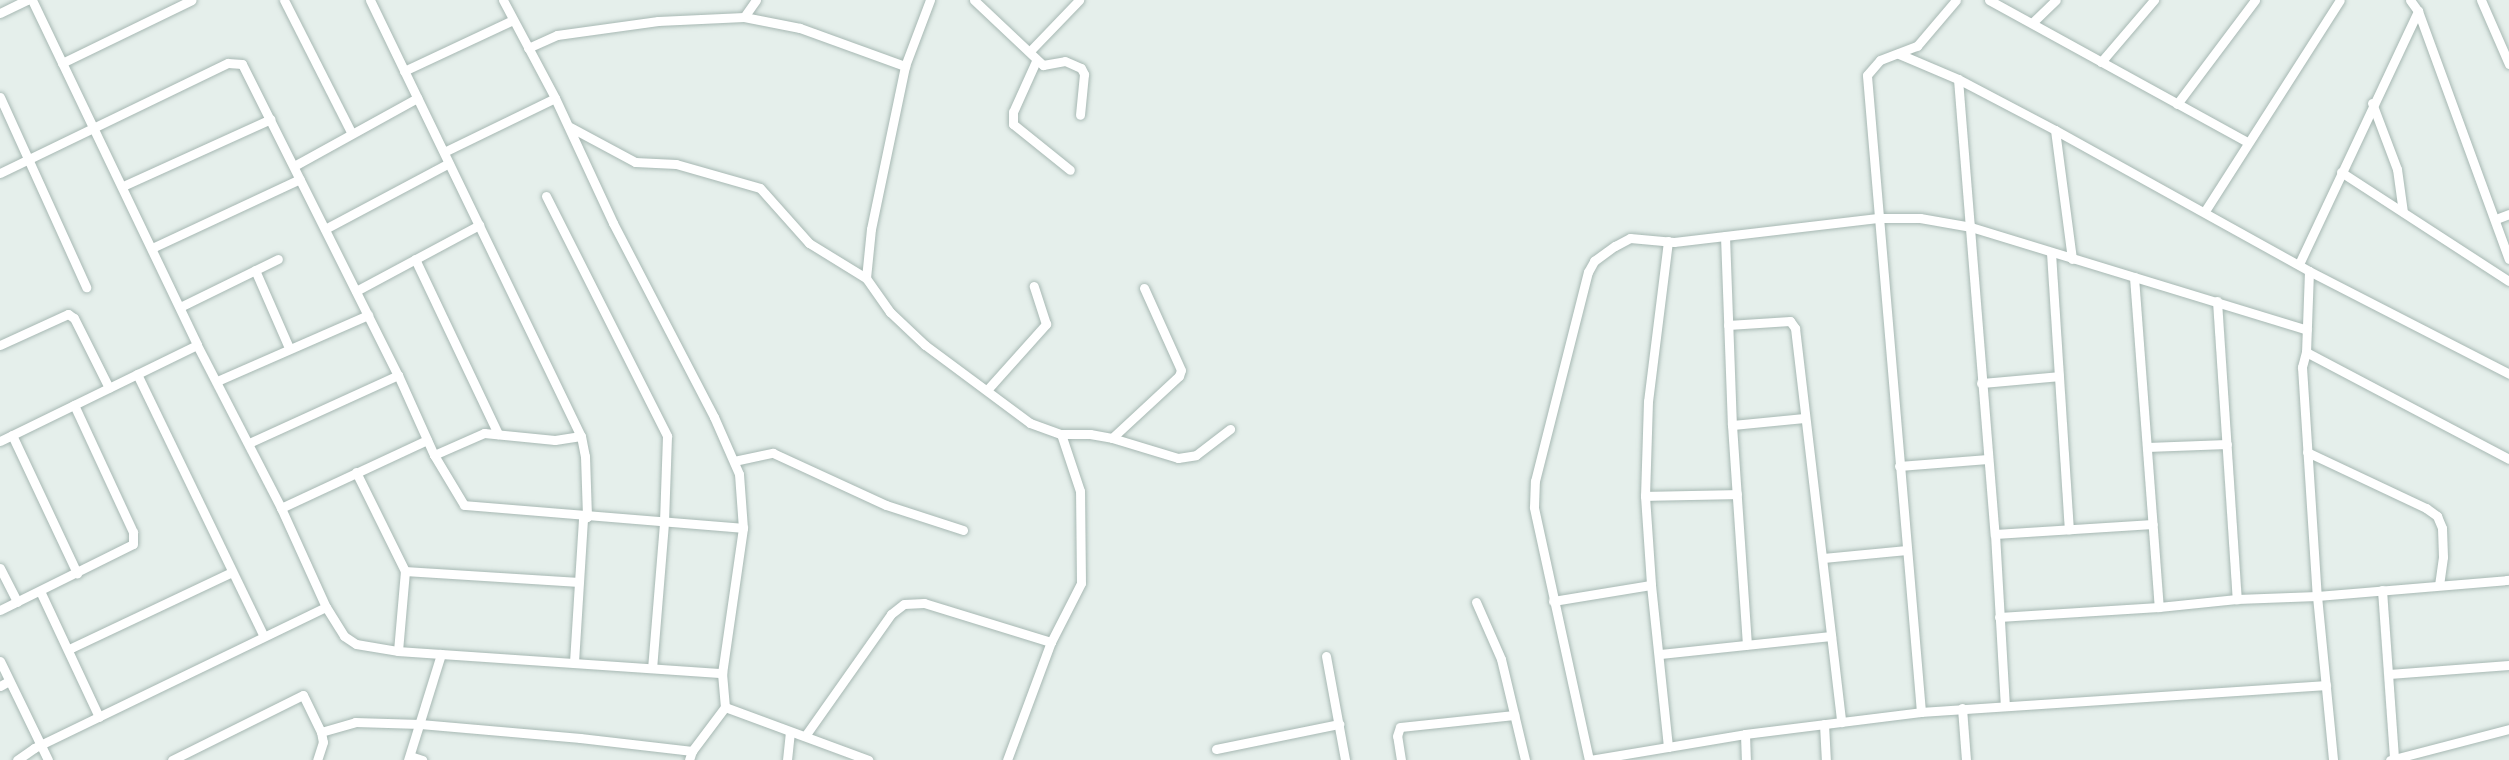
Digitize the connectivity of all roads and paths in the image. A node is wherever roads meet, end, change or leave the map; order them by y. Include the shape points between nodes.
1 (29, 0) edge
2 (192, 0) edge
3 (284, 0) edge
4 (370, 0) edge
5 (503, 0) edge
6 (756, 0) edge
7 (930, 0) edge
8 (974, 0) edge
9 (1079, 0) edge
10 (1956, 0) edge
11 (1989, 0) edge
12 (2056, 0) edge
13 (2154, 0) edge
14 (2255, 0) edge
15 (2340, 0) edge
16 (2410, 0) edge
17 (2480, 0) edge
18 (2418, 11) junction
19 (0, 13) edge
20 (744, 17) junction
21 (513, 20) junction
22 (2032, 23) junction
23 (528, 48) junction
24 (1030, 51) junction
25 (1899, 54) junction
26 (1037, 61) junction
27 (2101, 62) junction
28 (62, 63) junction
29 (2509, 64) edge
30 (905, 66) junction
31 (404, 72) junction
32 (1958, 79) junction
33 (0, 97) edge
34 (417, 98) junction
35 (555, 98) junction
36 (2372, 103) junction
37 (2177, 104) junction
38 (1080, 115) dead end
39 (271, 120) junction
40 (95, 127) junction
41 (568, 127) junction
42 (2055, 130) junction
43 (351, 132) junction
44 (2248, 142) junction
45 (444, 152) junction
46 (29, 158) junction
47 (449, 163) junction
48 (294, 166) junction
49 (1070, 170) dead end
50 (2341, 172) junction
51 (0, 173) edge
52 (300, 179) junction
53 (123, 186) junction
54 (546, 196) dead end
55 (2205, 211) junction
56 (2403, 212) junction
57 (2509, 214) edge
58 (1878, 218) junction
59 (2496, 219) junction
60 (479, 225) junction
61 (1971, 227) junction
62 (325, 229) junction
63 (1726, 236) junction
64 (1668, 241) junction
65 (152, 248) junction
66 (2051, 253) junction
67 (415, 258) junction
68 (278, 259) dead end
69 (2072, 259) junction
70 (2509, 259) edge
71 (2299, 264) junction
72 (255, 270) junction
73 (2309, 271) junction
74 (2134, 277) junction
75 (866, 278) junction
76 (2509, 281) edge
77 (1034, 286) dead end
78 (86, 287) dead end
79 (1144, 288) dead end
80 (356, 291) junction
81 (2217, 301) junction
82 (180, 307) junction
83 (368, 315) junction
84 (1728, 326) junction
85 (2307, 330) junction
86 (0, 345) edge
87 (197, 345) junction
88 (289, 348) junction
89 (2306, 352) junction
90 (137, 374) junction
91 (2509, 374) edge
92 (398, 375) junction
93 (2059, 376) junction
94 (216, 381) junction
95 (1982, 383) junction
96 (109, 388) junction
97 (987, 390) junction
98 (74, 405) junction
99 (1805, 418) junction
100 (1731, 425) junction
101 (1230, 429) dead end
102 (498, 434) junction
103 (1061, 434) junction
104 (12, 435) junction
105 (581, 436) junction
106 (1112, 438) junction
107 (427, 440) junction
108 (0, 441) edge
109 (249, 443) junction
110 (2227, 444) junction
111 (2147, 447) junction
112 (2307, 452) junction
113 (434, 455) junction
114 (1988, 459) junction
115 (2509, 459) edge
116 (734, 461) junction
117 (1899, 466) junction
118 (2509, 466) edge
119 (356, 472) junction
120 (1737, 494) junction
121 (1645, 496) junction
122 (281, 508) junction
123 (587, 517) junction
124 (664, 523) junction
125 (2153, 524) junction
126 (743, 528) junction
127 (2069, 529) junction
128 (963, 530) dead end
129 (1995, 534) junction
130 (1907, 550) junction
131 (1823, 558) junction
132 (0, 568) edge
133 (405, 571) junction
134 (232, 572) junction
135 (77, 573) junction
136 (2509, 580) edge
137 (579, 582) junction
138 (1651, 585) junction
139 (2439, 585) junction
140 (2382, 590) junction
141 (40, 591) junction
142 (2317, 596) junction
143 (2237, 598) junction
144 (1553, 601) junction
145 (17, 602) junction
146 (1476, 602) dead end
147 (326, 607) junction
148 (2159, 607) junction
149 (0, 610) edge
150 (1999, 617) junction
151 (263, 635) junction
152 (1831, 636) junction
153 (1051, 642) junction
154 (1747, 643) junction
155 (69, 649) junction
156 (398, 651) junction
157 (441, 654) junction
158 (1660, 654) junction
159 (1326, 656) dead end
160 (0, 661) edge
161 (574, 663) junction
162 (2509, 665) edge
163 (652, 668) junction
164 (722, 673) junction
165 (2389, 674) junction
166 (9, 681) junction
167 (2326, 685) junction
168 (0, 686) edge
169 (2004, 705) junction
170 (725, 707) junction
171 (1962, 708) junction
172 (1920, 712) junction
173 (1514, 715) junction
174 (99, 717) junction
175 (1841, 722) junction
176 (419, 724) junction
177 (1339, 724) junction
178 (1824, 724) junction
179 (2509, 729) edge
180 (321, 732) junction
181 (790, 732) junction
182 (1745, 734) junction
183 (805, 736) junction
184 (40, 745) junction
185 (1668, 747) junction
186 (1216, 749) dead end
187 (690, 756) edge
188 (409, 758) edge
189 (2392, 759) edge
190 (17, 760) edge
191 (48, 760) edge
192 (172, 760) edge
193 (317, 760) edge
194 (422, 760) edge
195 (787, 760) edge
196 (868, 760) edge
197 (1007, 760) edge
198 (1345, 760) edge
199 (1401, 760) edge
200 (1525, 760) edge
201 (1589, 760) edge
202 (1746, 760) edge
203 (1826, 760) edge
204 (1966, 760) edge
205 (2333, 760) edge

1 - 19 street
1 - 28 street
2 - 28 street
3 - 43 street
4 - 31 street
5 - 21 street
6 - 20 street
7 - 30 street
8 - 24 street
9 - 24 street
10 - 25 street via 1917,46
11 - 22 street
12 - 22 street
13 - 27 street
14 - 37 street
15 - 44 street
16 - 18 street
17 - 29 street
18 - 36 street
18 - 59 street
20 - 23 street via 658,21 557,35
20 - 30 street via 800,28
21 - 23 street
21 - 31 street
22 - 27 street
23 - 35 street
24 - 26 street
25 - 32 street
25 - 58 street via 1880,60 1867,75
26 - 38 street via 1043,65 1074,63 1081,68
26 - 49 street via 1013,111 1013,124
27 - 37 street
28 - 40 street
30 - 75 street via 875,208
31 - 34 street
32 - 42 street
32 - 61 street
33 - 46 street
34 - 43 street
34 - 45 street
35 - 41 street
35 - 45 street
36 - 50 street
36 - 56 street via 2397,169
37 - 44 street
39 - 40 street via 242,64 228,62
39 - 48 street
39 - 53 street
40 - 46 street
40 - 53 street
41 - 75 street via 635,162 677,164 760,188 809,243
41 - 116 street
42 - 55 street
42 - 69 street
43 - 48 street
44 - 55 street
45 - 47 street
46 - 51 street
46 - 78 street
47 - 60 street
47 - 62 street
48 - 52 street
50 - 56 street
50 - 71 street
52 - 62 street
52 - 65 street
53 - 65 street
54 - 124 street via 667,436
55 - 71 street
56 - 76 street
57 - 59 street
58 - 61 street via 1920,218
58 - 63 street
58 - 117 street
59 - 70 street
60 - 67 street
60 - 105 street
61 - 66 street
61 - 95 street
62 - 80 street
63 - 64 street
63 - 84 street
64 - 121 street via 1648,401
64 - 144 street via 1630,238 1594,261 1588,272 1535,481 1534,507
65 - 82 street
66 - 69 street
66 - 93 street
67 - 80 street
67 - 102 street
68 - 72 street
69 - 74 street
71 - 73 street
72 - 82 street
72 - 88 street
73 - 85 street
73 - 91 street
74 - 81 street
74 - 111 street
75 - 97 street via 890,312 925,345
77 - 97 street via 1046,324
79 - 106 street via 1181,370
80 - 83 street
81 - 85 street
81 - 110 street
82 - 87 street
83 - 88 street
83 - 92 street
84 - 99 street via 1794,324
84 - 100 street
85 - 89 street
86 - 96 street via 68,314 75,318
87 - 90 street
87 - 94 street
88 - 94 street
89 - 112 street via 2302,367
89 - 115 street
90 - 96 street
90 - 134 street
92 - 107 street
92 - 109 street
93 - 95 street
93 - 127 street
94 - 109 street
95 - 114 street
96 - 98 street
97 - 103 street via 1030,423
98 - 104 street
98 - 135 street via 134,540 128,549
99 - 100 street
99 - 131 street
100 - 120 street
101 - 106 street via 1187,458
102 - 105 street via 555,440
102 - 113 street via 484,433
103 - 106 street
103 - 153 street via 1080,491 1081,583
104 - 108 street
104 - 135 street
105 - 123 street
107 - 113 street
107 - 119 street
109 - 122 street
110 - 111 street
110 - 143 street
111 - 125 street
112 - 139 street via 2437,516 2443,557
112 - 142 street
113 - 123 street via 464,505
114 - 117 street
114 - 129 street
115 - 118 street
116 - 126 street
116 - 128 street via 774,453 886,505
117 - 130 street
119 - 122 street
119 - 133 street
120 - 121 street
120 - 154 street
121 - 138 street
122 - 147 street
123 - 124 street
123 - 137 street via 583,519
124 - 126 street
124 - 163 street
125 - 127 street
125 - 148 street
126 - 164 street
127 - 129 street
129 - 150 street
130 - 131 street
130 - 172 street
131 - 152 street
132 - 145 street
133 - 137 street
133 - 156 street
134 - 151 street
134 - 155 street
135 - 141 street
136 - 139 street
137 - 161 street
138 - 144 street
138 - 158 street
139 - 140 street
140 - 142 street
140 - 165 street
141 - 145 street
141 - 155 street
142 - 143 street
142 - 167 street
143 - 148 street
144 - 201 street
145 - 149 street
146 - 173 street via 1501,659
147 - 151 street
147 - 156 street via 350,642
148 - 150 street
150 - 169 street
151 - 174 street
152 - 154 street
152 - 175 street
153 - 183 street via 924,603 904,604 891,614
153 - 197 street
154 - 158 street
155 - 174 street
156 - 157 street
157 - 161 street
157 - 176 street
158 - 185 street
159 - 177 street
160 - 166 street
161 - 163 street
162 - 165 street
163 - 164 street
164 - 170 street
165 - 189 street
166 - 168 street
166 - 184 street
167 - 169 street
167 - 205 street
169 - 171 street
170 - 181 street
170 - 187 street
171 - 172 street
171 - 204 street
172 - 175 street
173 - 199 street via 1400,727
173 - 200 street
174 - 184 street
175 - 178 street
176 - 180 street via 355,722
176 - 187 street via 580,738
176 - 188 street
177 - 186 street
177 - 198 street
178 - 182 street
178 - 203 street
179 - 189 street
180 - 192 street via 303,695
180 - 193 street
181 - 183 street
181 - 195 street
182 - 185 street
182 - 202 street
183 - 196 street
184 - 190 street
184 - 191 street
185 - 201 street
188 - 194 street

